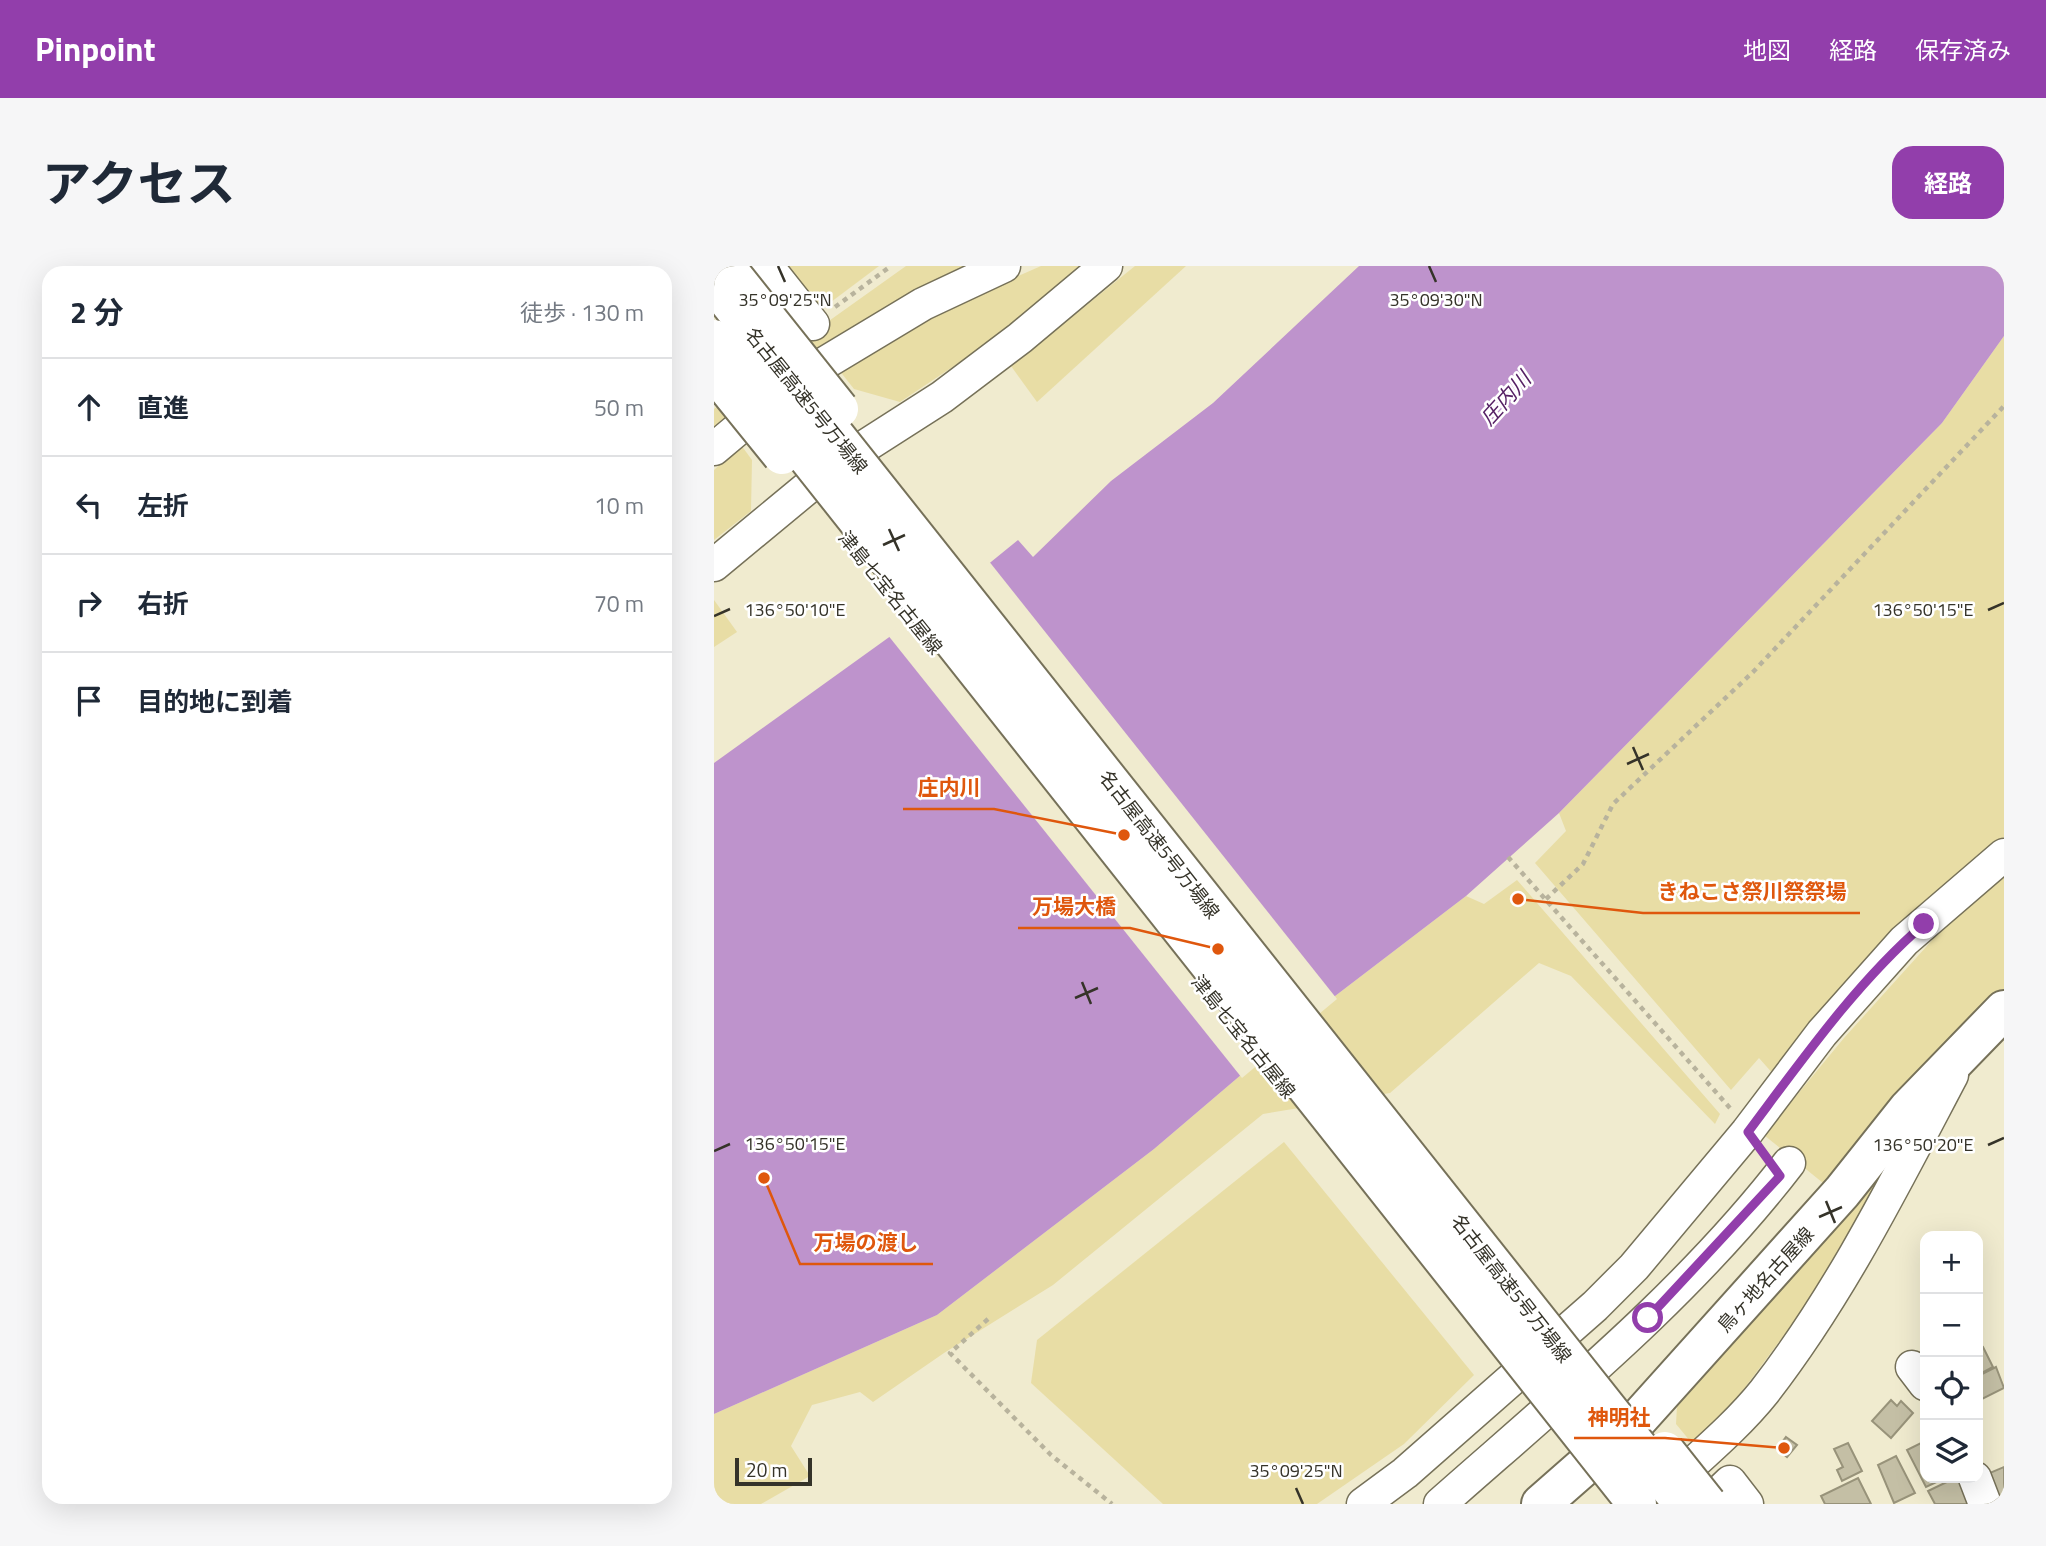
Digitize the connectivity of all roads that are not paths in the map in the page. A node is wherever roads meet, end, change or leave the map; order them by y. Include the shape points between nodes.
1 (725, 266) edge
2 (767, 266) edge
3 (1004, 266) edge
4 (1106, 266) edge
5 (714, 283) edge
6 (813, 324) road end
7 (714, 339) edge
8 (714, 371) edge
9 (867, 446) junction
10 (714, 449) edge
11 (807, 488) junction
12 (714, 565) edge
13 (2004, 855) edge
14 (2004, 1010) edge
15 (1966, 1048) junction
16 (1789, 1163) dead end
17 (1642, 1422) junction
18 (1595, 1478) edge
19 (1977, 1483) edge
20 (1363, 1504) edge
21 (1440, 1504) edge
22 (1541, 1504) edge
23 (1637, 1504) edge
24 (1651, 1504) edge
25 (1683, 1504) edge
26 (1707, 1504) edge
27 (1747, 1504) edge
28 (1985, 1504) edge

1 - 9 main road, bridge
2 - 6 street
3 - 10 street via 923,304 795,382
4 - 9 street via 981,368
5 - 25 main road, 名古屋高速5号万場線, bridge
7 - 23 main road, 名古屋高速5号万場線, bridge
8 - 11 main road, 津島七宝名古屋線, bridge
9 - 17 main road
11 - 12 street
11 - 18 main road, 津島七宝名古屋線
13 - 20 street via 1904,941 1822,1033 1748,1132 1634,1267 1405,1473
14 - 15 main road, 鳥ヶ地名古屋線
15 - 17 main road, 鳥ヶ地名古屋線 via 1908,1108 1842,1192
15 - 24 street via 1856,1255 1815,1321 1763,1394
16 - 21 street via 1751,1210 1648,1318
17 - 18 main road, 鳥ヶ地名古屋線
17 - 26 main road, bridge
18 - 22 main road, 鳥ヶ地名古屋線
19 - 28 street
26 - 27 street via 1730,1482

